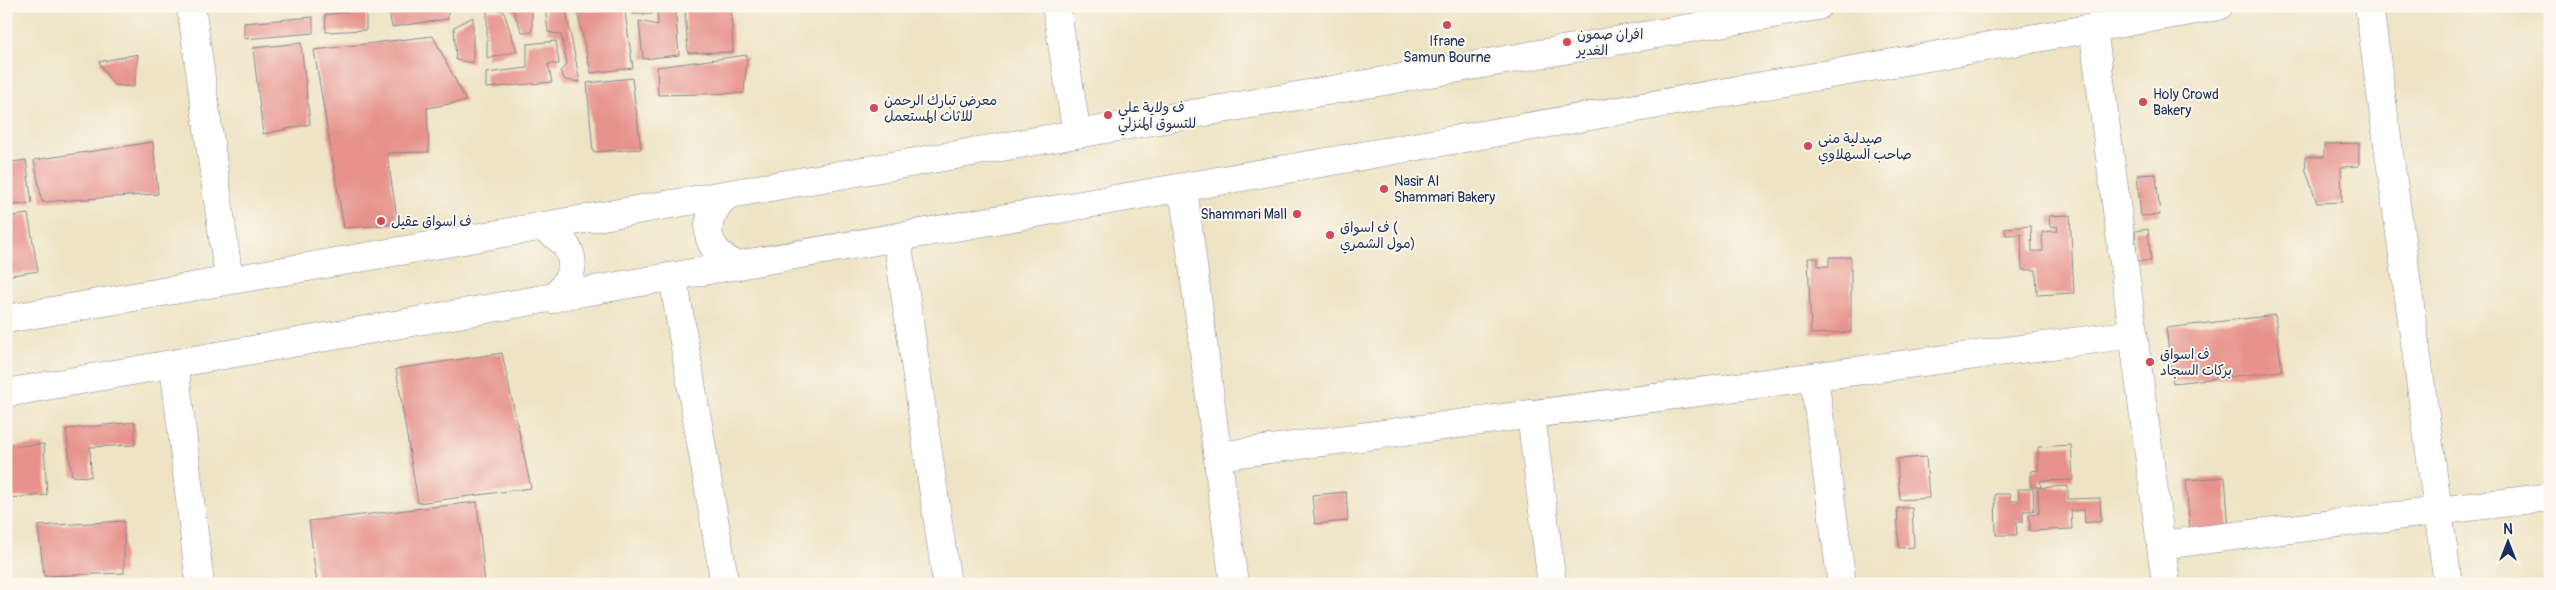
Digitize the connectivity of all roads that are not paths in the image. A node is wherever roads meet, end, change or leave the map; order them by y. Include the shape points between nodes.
1 (191, 6) edge
2 (1056, 6) edge
3 (1818, 6) edge
4 (2219, 6) edge
5 (2369, 6) edge
6 (2094, 28) junction
7 (1077, 134) junction
8 (1183, 188) junction
9 (727, 195) junction
10 (543, 228) junction
11 (897, 238) junction
12 (738, 266) junction
13 (673, 277) junction
14 (229, 280) junction
15 (552, 299) junction
16 (6, 319) edge
17 (2133, 334) junction
18 (174, 364) junction
19 (1814, 376) junction
20 (6, 393) edge
21 (1531, 414) junction
22 (1218, 456) junction
23 (2550, 497) edge
24 (2438, 511) junction
25 (2161, 545) junction
26 (200, 584) edge
27 (725, 584) edge
28 (947, 584) edge
29 (1234, 584) edge
30 (1552, 584) edge
31 (1842, 584) edge
32 (2166, 584) edge
33 (2448, 584) edge

1 - 14 street
2 - 7 street
3 - 7 street
4 - 6 street
5 - 24 street
6 - 8 street
6 - 17 street
7 - 9 street
8 - 11 street
8 - 22 street
9 - 10 street
9 - 12 street via 714,208 708,225 711,243 722,258
10 - 14 street
10 - 15 street via 559,236 570,251 572,269 566,286
11 - 12 street
11 - 28 street
12 - 13 street
13 - 15 street
13 - 27 street
14 - 16 street
15 - 18 street
17 - 19 street
17 - 25 street
18 - 20 street
18 - 26 street
19 - 21 street
19 - 31 street
21 - 22 street
21 - 30 street
22 - 29 street
23 - 24 street
24 - 25 street
24 - 33 street
25 - 32 street

